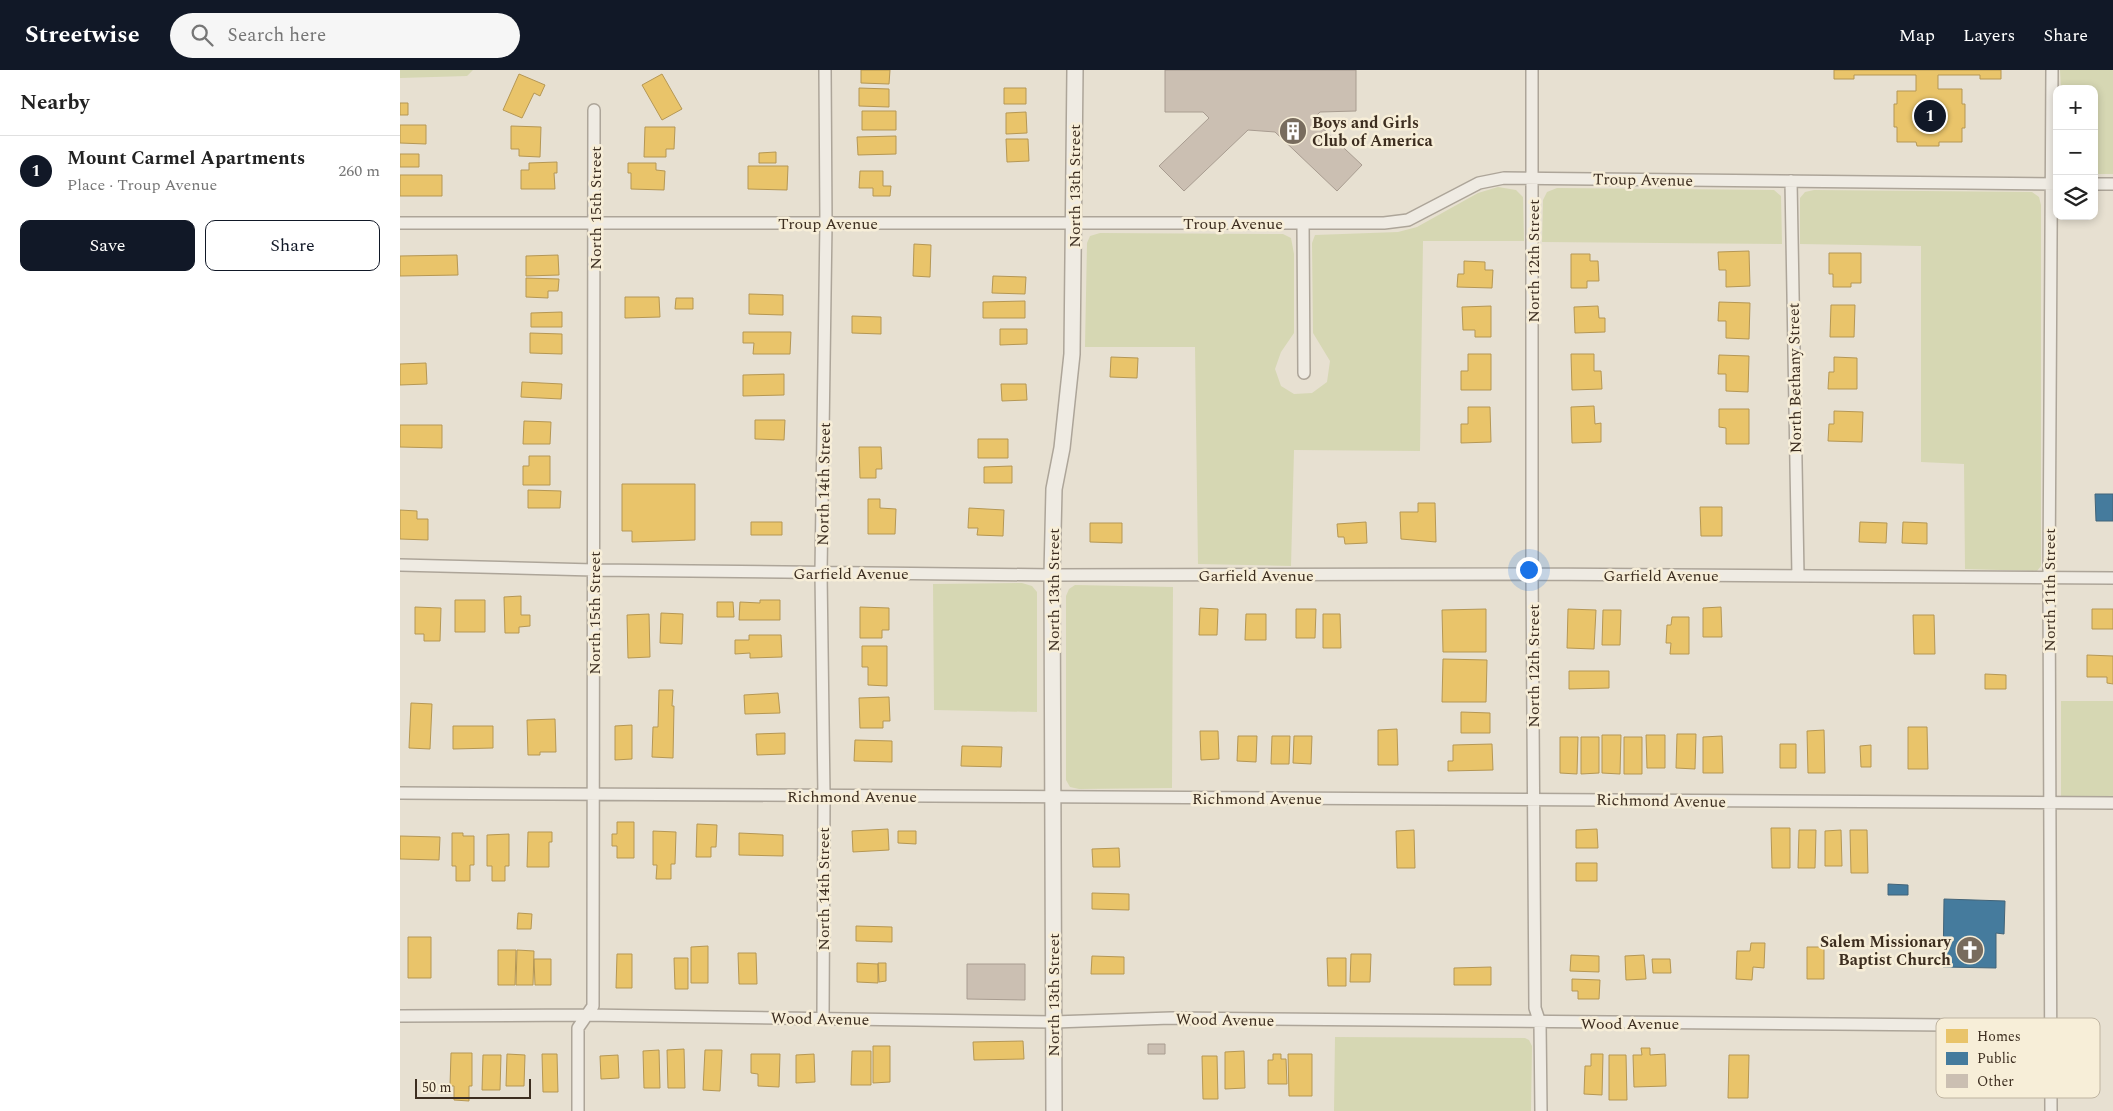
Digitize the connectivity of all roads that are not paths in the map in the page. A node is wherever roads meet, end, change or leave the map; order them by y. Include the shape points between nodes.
1 (825, 70) edge
2 (1075, 70) edge
3 (1532, 70) edge
4 (2052, 70) edge
5 (594, 110) dead end
6 (1533, 178) junction
7 (1791, 181) junction
8 (2053, 184) edge
9 (2098, 184) edge
10 (2113, 184) edge
11 (1074, 222) junction
12 (400, 223) edge
13 (1303, 223) junction
14 (595, 224) junction
15 (826, 224) junction
16 (1304, 373) dead end
17 (400, 565) edge
18 (594, 570) junction
19 (821, 573) junction
20 (1052, 574) junction
21 (1532, 574) junction
22 (1798, 576) junction
23 (2049, 578) junction
24 (2113, 578) edge
25 (400, 793) edge
26 (593, 794) junction
27 (824, 796) junction
28 (1052, 798) junction
29 (1534, 799) junction
30 (2113, 803) edge
31 (2050, 804) junction
32 (400, 1016) edge
33 (586, 1016) junction
34 (824, 1018) junction
35 (2051, 1018) edge
36 (1054, 1022) junction
37 (1540, 1023) junction
38 (1936, 1025) edge
39 (2051, 1098) edge
40 (578, 1111) edge
41 (1054, 1111) edge
42 (1541, 1111) edge
43 (2051, 1111) edge

1 - 15 street, North 14th Street
2 - 11 street, North 13th Street
3 - 6 street, North 12th Street
4 - 8 street, North 11th Street
5 - 14 street, North 15th Street
6 - 7 street, Troup Avenue
6 - 13 street, Troup Avenue via 1504,178 1479,183 1408,220
6 - 21 street, North 12th Street
7 - 8 street, Troup Avenue
7 - 22 street, North Bethany Street
8 - 23 street, North 11th Street
9 - 10 street
11 - 13 street, Troup Avenue
11 - 15 street, Troup Avenue
11 - 20 street, North 13th Street via 1072,354 1062,448 1054,489
12 - 14 street, Troup Avenue
13 - 16 street
14 - 15 street, Troup Avenue
14 - 18 street, North 15th Street
15 - 19 street, North 14th Street
17 - 18 street, Garfield Avenue
18 - 19 street, Garfield Avenue
18 - 26 street, North 15th Street
19 - 20 street, Garfield Avenue
19 - 27 street, North 14th Street
20 - 21 street, Garfield Avenue
20 - 28 street, North 13th Street
21 - 22 street, Garfield Avenue
21 - 29 street, North 12th Street
22 - 23 street, Garfield Avenue
23 - 24 street, Garfield Avenue
23 - 31 street, North 11th Street
25 - 26 street, Richmond Avenue
26 - 27 street, Richmond Avenue
26 - 33 street, North 15th Street via 593,1006
27 - 28 street, Richmond Avenue
27 - 34 street, North 14th Street
28 - 29 street, Richmond Avenue
28 - 36 street, North 13th Street
29 - 31 street, Richmond Avenue
29 - 37 street, North 12th Street via 1535,1008
30 - 31 street, Richmond Avenue
31 - 35 street, North 11th Street
32 - 33 street, Wood Avenue
33 - 34 street, Wood Avenue
33 - 40 street, North 15th Street via 578,1028
34 - 36 street, Wood Avenue
36 - 37 street, Wood Avenue via 1171,1018
36 - 41 street, North 13th Street
37 - 38 street, Wood Avenue
37 - 42 street, North 12th Street
39 - 43 street, North 11th Street

